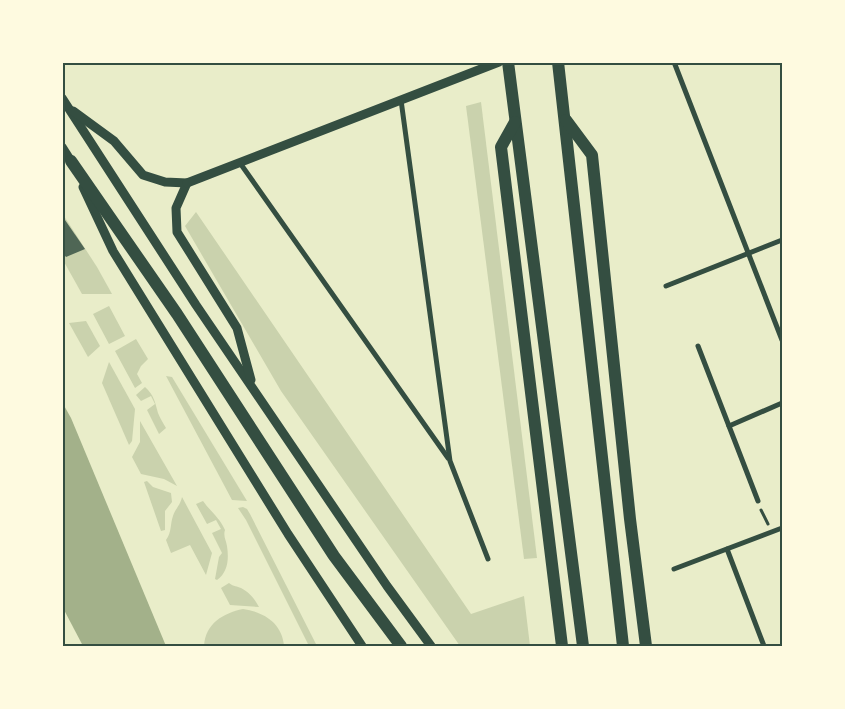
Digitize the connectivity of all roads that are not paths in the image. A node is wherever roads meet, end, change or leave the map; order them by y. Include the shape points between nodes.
1 (500, 62) edge
2 (508, 62) edge
3 (558, 62) edge
4 (674, 62) edge
5 (62, 98) edge
6 (401, 100) junction
7 (69, 108) junction
8 (565, 118) junction
9 (515, 122) junction
10 (62, 147) edge
11 (71, 161) junction
12 (240, 163) junction
13 (187, 183) junction
14 (782, 240) edge
15 (749, 254) junction
16 (666, 286) dead end
17 (782, 340) edge
18 (698, 346) dead end
19 (254, 388) junction
20 (782, 404) edge
21 (729, 426) junction
22 (450, 461) junction
23 (758, 501) road end
24 (782, 528) edge
25 (727, 549) junction
26 (488, 559) dead end
27 (674, 569) dead end
28 (362, 646) edge
29 (401, 646) edge
30 (431, 646) edge
31 (562, 646) edge
32 (583, 646) edge
33 (623, 646) edge
34 (646, 646) edge
35 (764, 646) edge

1 - 6 street
2 - 9 main road
3 - 8 main road
4 - 15 street
5 - 7 street
6 - 12 street
6 - 22 street
7 - 13 street via 114,141 143,175 165,182
7 - 19 street via 196,305
8 - 33 main road
8 - 34 main road via 592,155
9 - 31 main road via 501,147
9 - 32 main road
10 - 11 street
11 - 28 street via 113,250 288,534
11 - 29 main road via 177,314 334,556
12 - 13 street
12 - 22 street
13 - 19 street via 176,208 176,232 236,328
14 - 15 street
15 - 16 street
15 - 17 street
18 - 21 street
19 - 30 street
20 - 21 street
21 - 23 street
22 - 26 street
24 - 25 street
25 - 27 street
25 - 35 street

